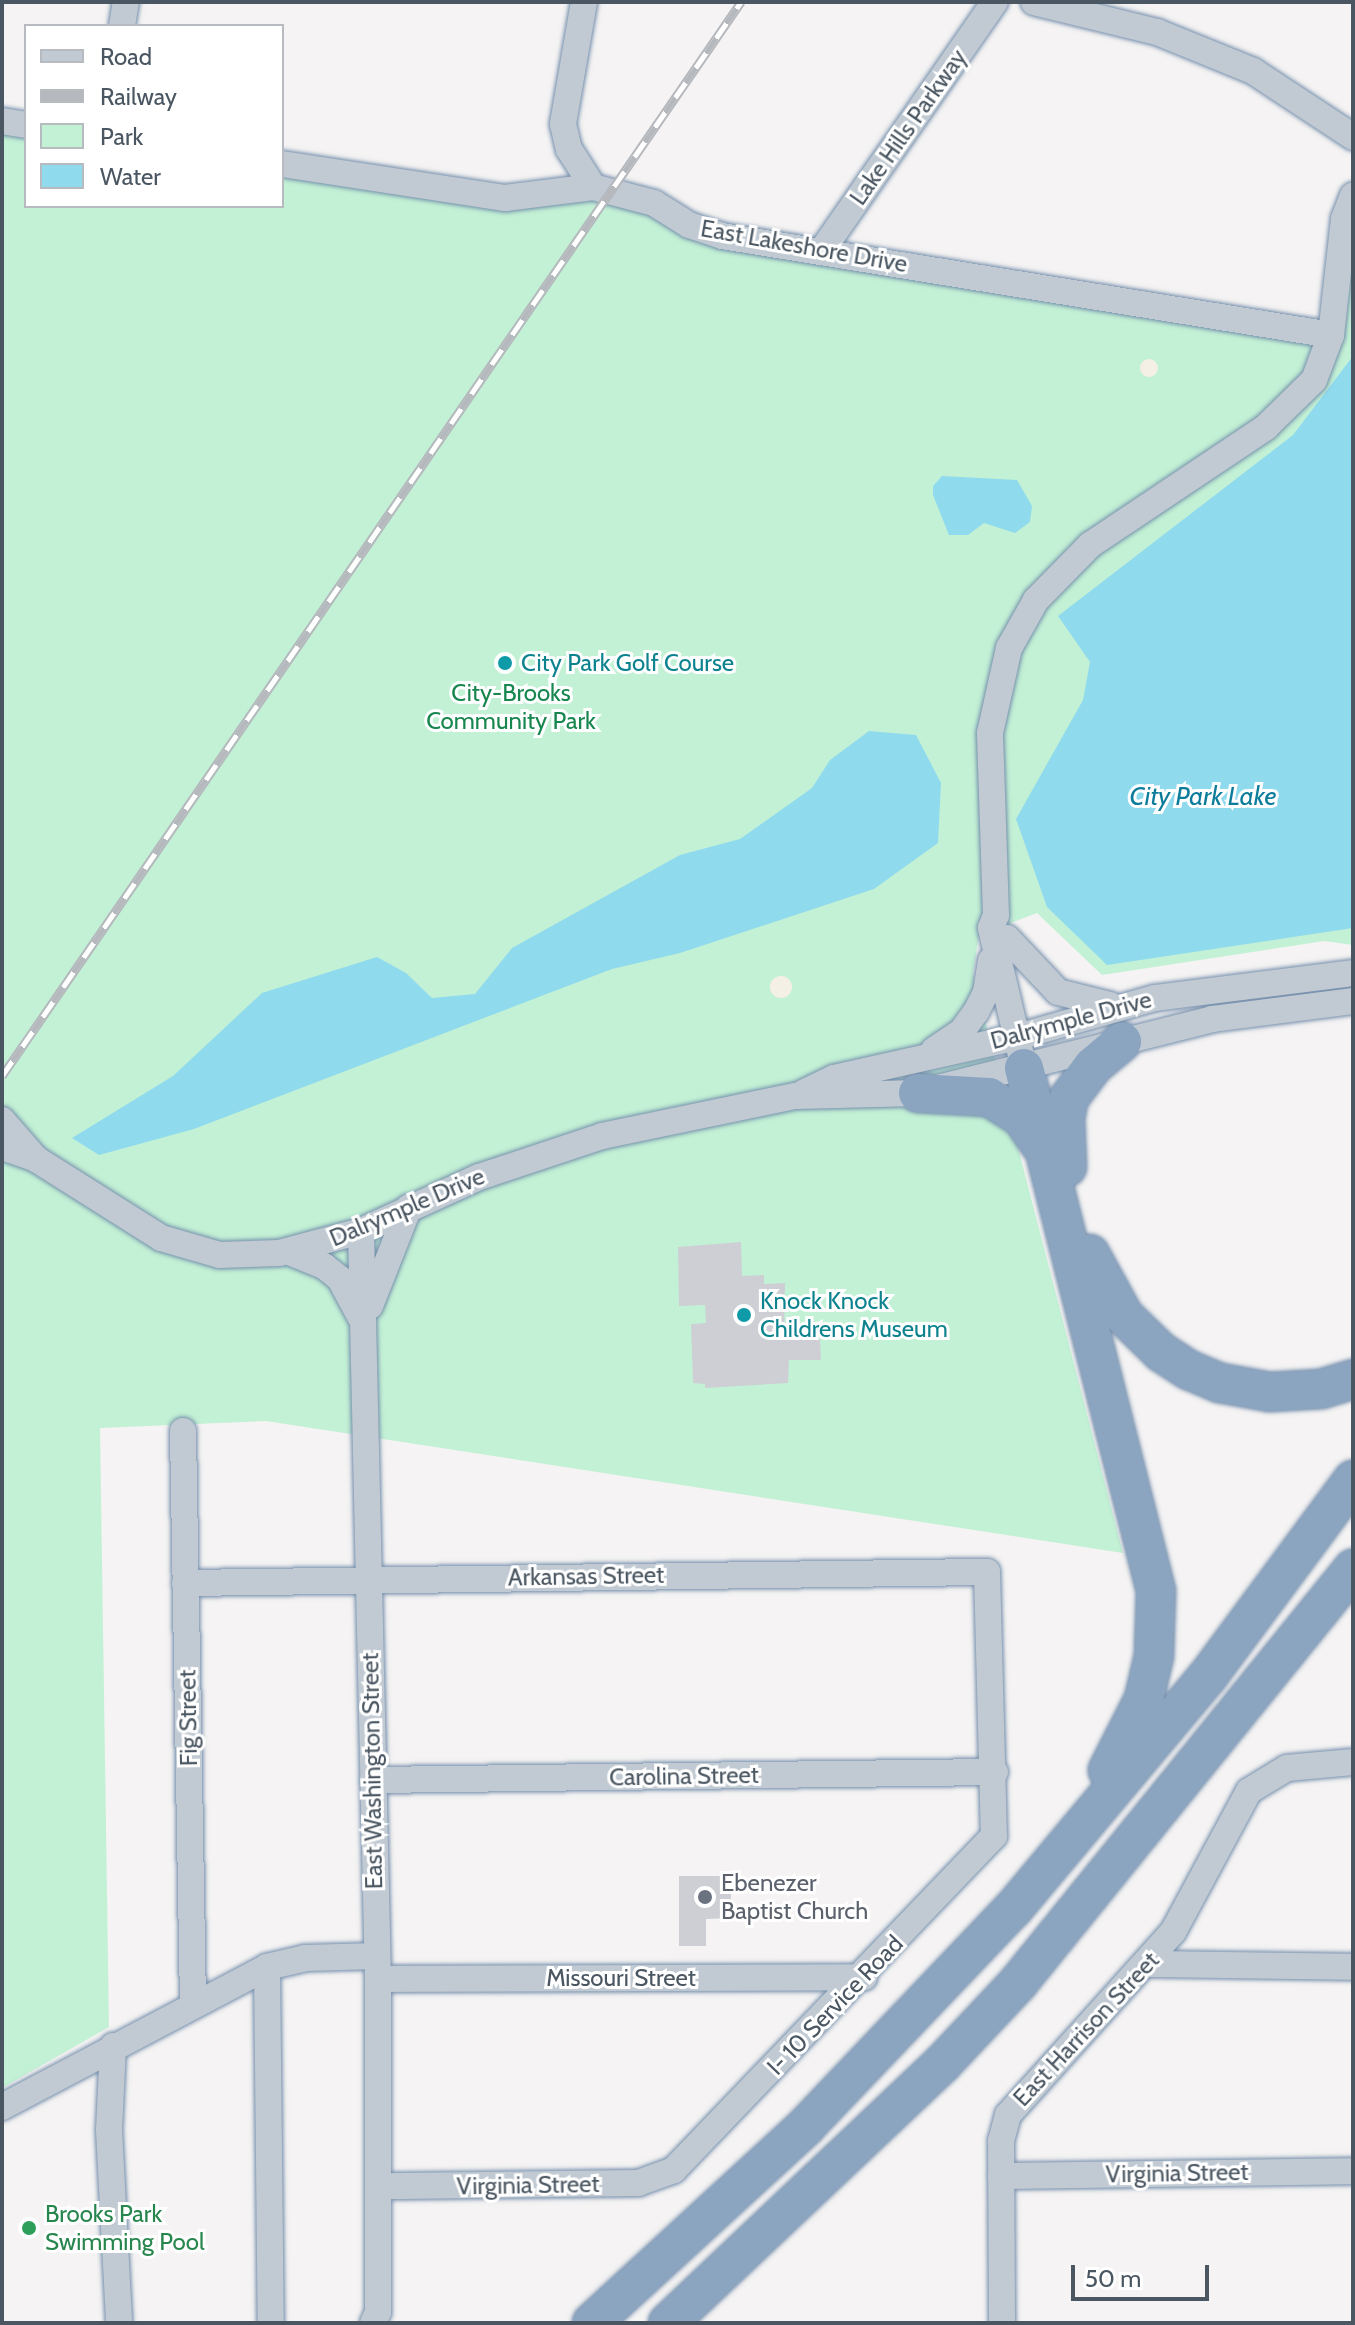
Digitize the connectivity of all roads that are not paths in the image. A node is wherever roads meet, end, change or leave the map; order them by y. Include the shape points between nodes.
1 (126, 2) edge
2 (584, 2) edge
3 (995, 2) edge
4 (1034, 2) edge
5 (122, 24) edge
6 (2, 121) edge
7 (24, 125) edge
8 (1353, 137) edge
9 (284, 164) edge
10 (593, 187) junction
11 (1353, 196) edge
12 (821, 252) junction
13 (1331, 335) junction
14 (998, 931) junction
15 (1353, 973) edge
16 (1221, 990) junction
17 (1353, 1001) edge
18 (1122, 1024) junction
19 (1027, 1050) junction
20 (918, 1076) junction
21 (2, 1120) edge
22 (2, 1147) edge
23 (36, 1159) junction
24 (1057, 1162) junction
25 (409, 1207) junction
26 (361, 1231) junction
27 (289, 1252) junction
28 (364, 1325) junction
29 (1353, 1379) edge
30 (183, 1431) dead end
31 (1353, 1480) edge
32 (1353, 1569) edge
33 (367, 1578) junction
34 (185, 1583) junction
35 (1353, 1606) edge
36 (1283, 1656) junction
37 (1353, 1762) edge
38 (995, 1772) junction
39 (373, 1780) junction
40 (1013, 1909) junction
41 (1148, 1964) junction
42 (267, 1967) junction
43 (1353, 1967) edge
44 (377, 1968) junction
45 (864, 1977) junction
46 (193, 2005) junction
47 (113, 2046) junction
48 (2, 2107) edge
49 (674, 2170) joint
50 (1353, 2171) edge
51 (1001, 2176) junction
52 (379, 2186) junction
53 (714, 2282) junction
54 (379, 2319) edge
55 (119, 2323) edge
56 (271, 2323) edge
57 (592, 2323) edge
58 (668, 2323) edge
59 (696, 2323) edge
60 (1002, 2323) edge

1 - 5 street
2 - 10 street via 563,124 569,149
3 - 12 street, Lake Hills Parkway
4 - 8 street via 1157,32 1253,71
6 - 7 street
9 - 10 street, East Lakeshore Drive via 505,198
10 - 12 street, East Lakeshore Drive via 654,203 689,225 722,236
11 - 13 street via 1344,219
12 - 13 street, East Lakeshore Drive
13 - 14 street via 1314,380 1289,408 1090,545 1053,579 1024,619 1000,674 990,733
14 - 18 street via 1058,992
14 - 19 street
14 - 20 street via 976,1012
15 - 16 street, Dalrymple Drive
16 - 18 street, Dalrymple Drive via 1188,991
16 - 19 street via 1192,1008
17 - 18 street, Dalrymple Drive
18 - 19 street, Dalrymple Drive
18 - 19 street, Dalrymple Drive
18 - 24 highway via 1069,1098
19 - 20 street, Dalrymple Drive
19 - 24 highway
20 - 24 highway via 999,1101 1022,1118
20 - 25 street, Dalrymple Drive via 602,1136 543,1153
21 - 23 street, Dalrymple Drive
22 - 23 street, Dalrymple Drive
23 - 27 street, Dalrymple Drive via 161,1238 220,1255
24 - 29 highway via 1097,1273 1124,1316 1161,1352 1202,1376 1252,1389 1302,1391
24 - 40 highway via 1147,1540 1156,1591 1156,1636 1144,1699 1129,1737
25 - 26 street, Dalrymple Drive
25 - 28 street
26 - 27 street, Dalrymple Drive
26 - 28 street, East Washington Street
27 - 28 street via 324,1266 340,1279
28 - 33 street, East Washington Street
30 - 34 street, Fig Street
31 - 40 highway via 1208,1676
32 - 36 highway
33 - 34 street, Arkansas Street
33 - 38 street, Arkansas Street via 987,1572
33 - 39 street, East Washington Street
34 - 46 street, Fig Street
35 - 36 highway via 1329,1631
36 - 53 highway via 1018,1983 942,2064
37 - 41 street, East Harrison Street via 1277,1770 1249,1791 1195,1895
38 - 39 street, Carolina Street
38 - 45 street, I- 10 Service Road via 994,1836
39 - 44 street, East Washington Street
40 - 57 highway via 806,2126
41 - 43 street
41 - 51 street, East Harrison Street via 1012,2107 1001,2141
42 - 44 street, Missouri Street via 305,1958
42 - 46 street, Missouri Street
42 - 56 street
44 - 45 street, Missouri Street
44 - 52 street, East Washington Street
45 - 49 street, I- 10 Service Road
46 - 47 street, Missouri Street
47 - 48 street, Missouri Street
47 - 55 street via 109,2130
49 - 52 street, Virginia Street via 639,2183
50 - 51 street, Virginia Street
51 - 60 street, East Harrison Street
52 - 54 street, East Washington Street
53 - 58 highway
53 - 59 highway

